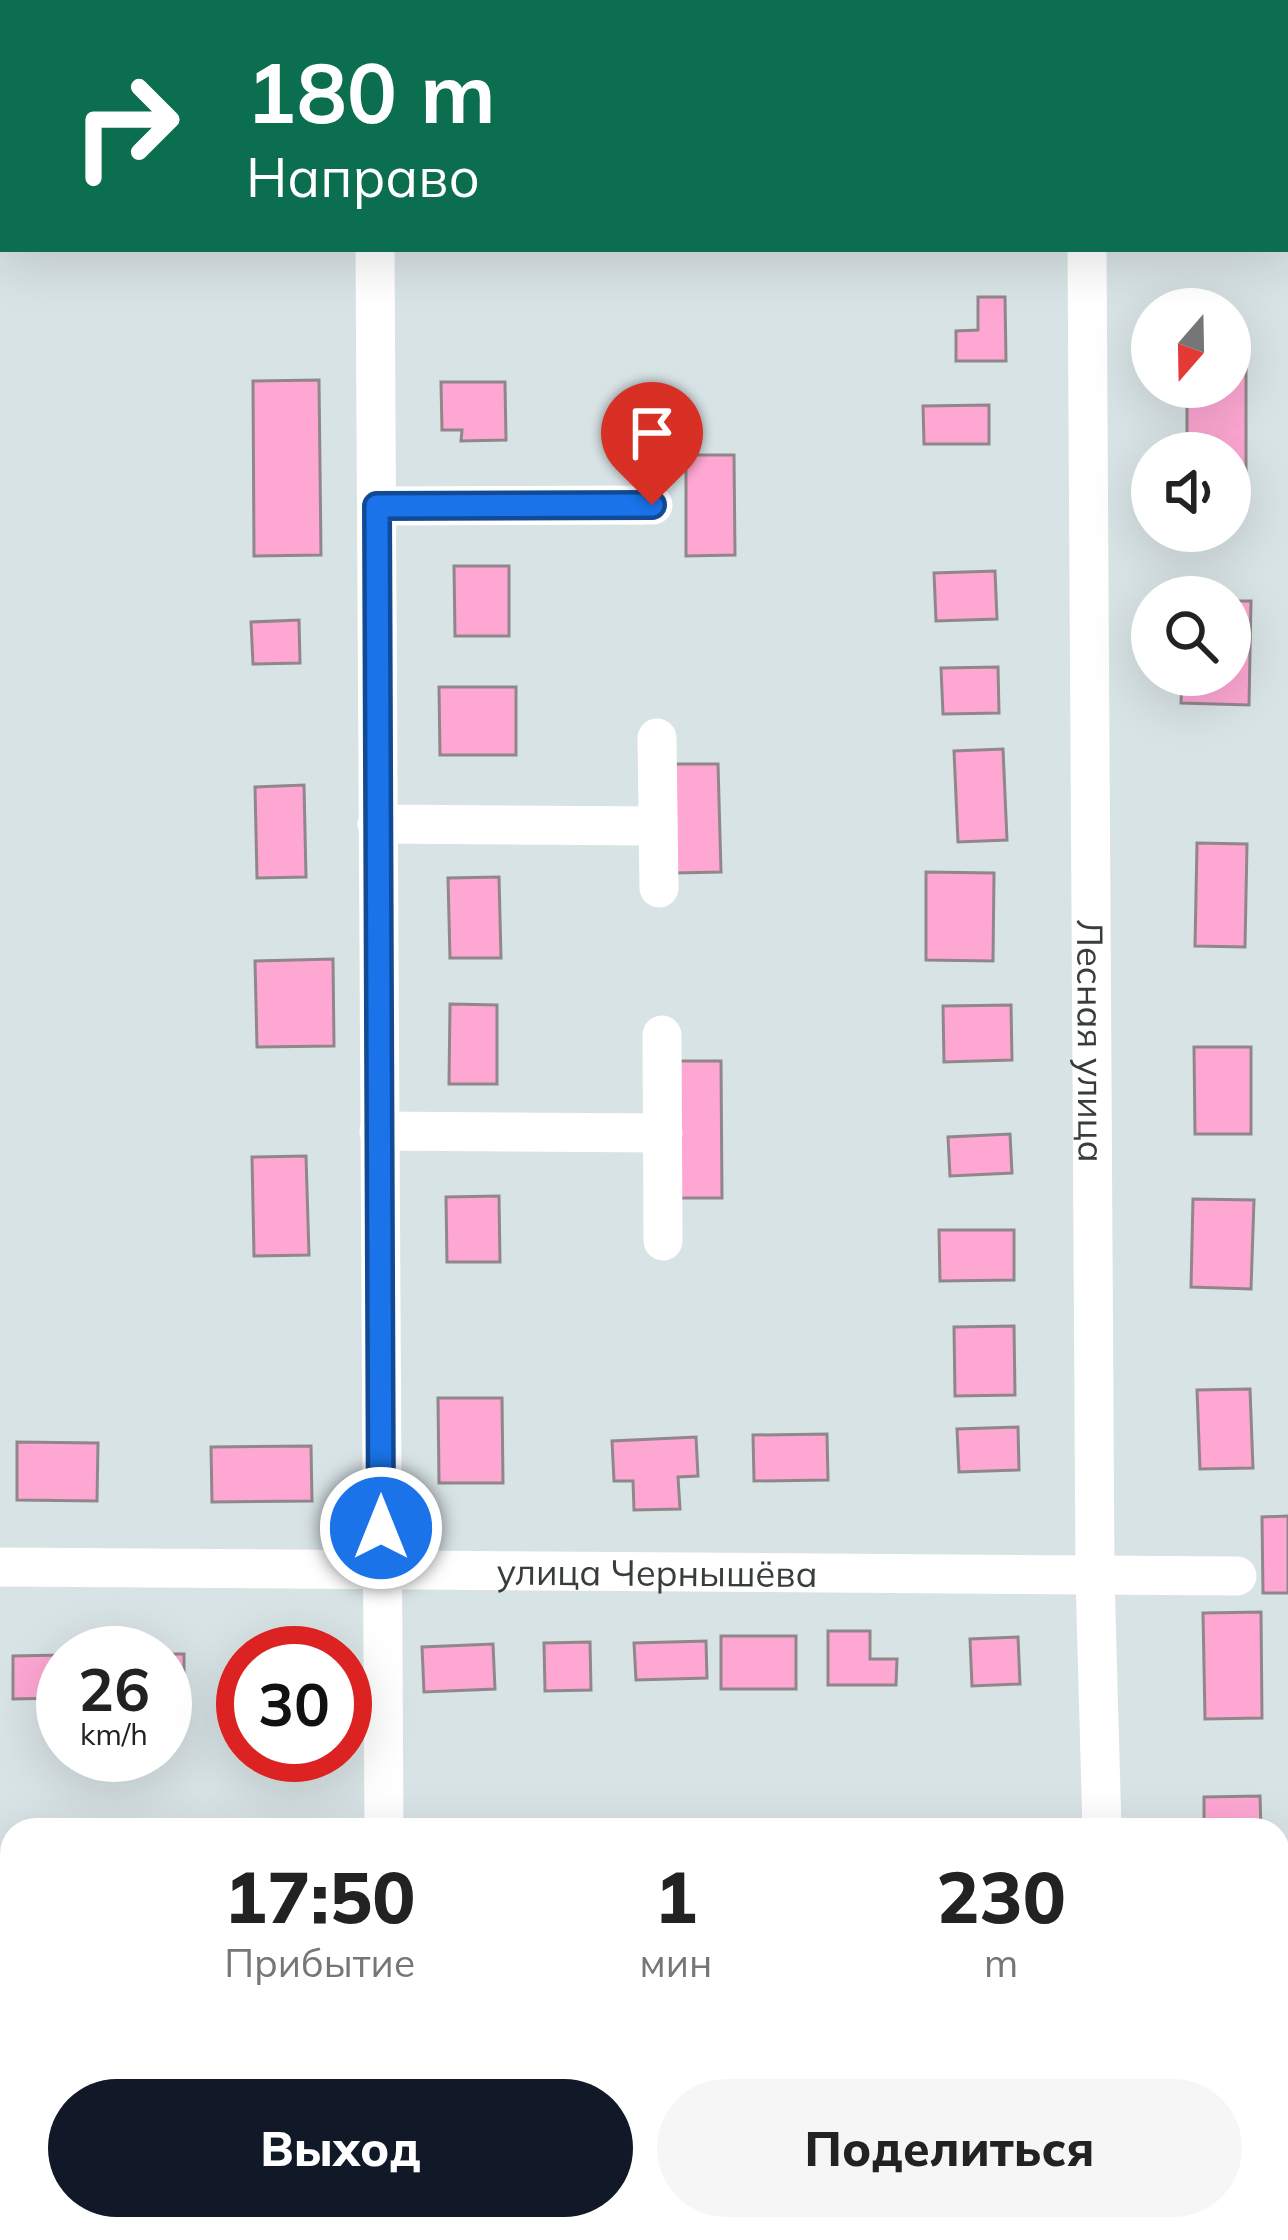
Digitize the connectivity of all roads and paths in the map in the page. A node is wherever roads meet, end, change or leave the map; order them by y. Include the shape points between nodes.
1 (375, 252) edge
2 (1087, 252) edge
3 (652, 505) dead end
4 (377, 506) junction
5 (657, 738) dead end
6 (377, 824) junction
7 (658, 826) junction
8 (658, 888) dead end
9 (662, 1035) dead end
10 (379, 1131) junction
11 (663, 1133) junction
12 (663, 1241) dead end
13 (0, 1567) edge
14 (381, 1572) junction
15 (1095, 1576) junction
16 (1237, 1576) dead end
17 (384, 1818) edge
18 (1102, 1818) edge

1 - 4 street
2 - 15 street, Лесная улица
3 - 4 street
4 - 6 street
5 - 7 street
6 - 7 street
6 - 10 street
7 - 8 street
9 - 11 street
10 - 11 street
10 - 14 street
11 - 12 street
13 - 14 street, улица Чернышёва
14 - 15 street, улица Чернышёва
14 - 17 street
15 - 16 street, улица Чернышёва
15 - 18 street, Лесная улица

